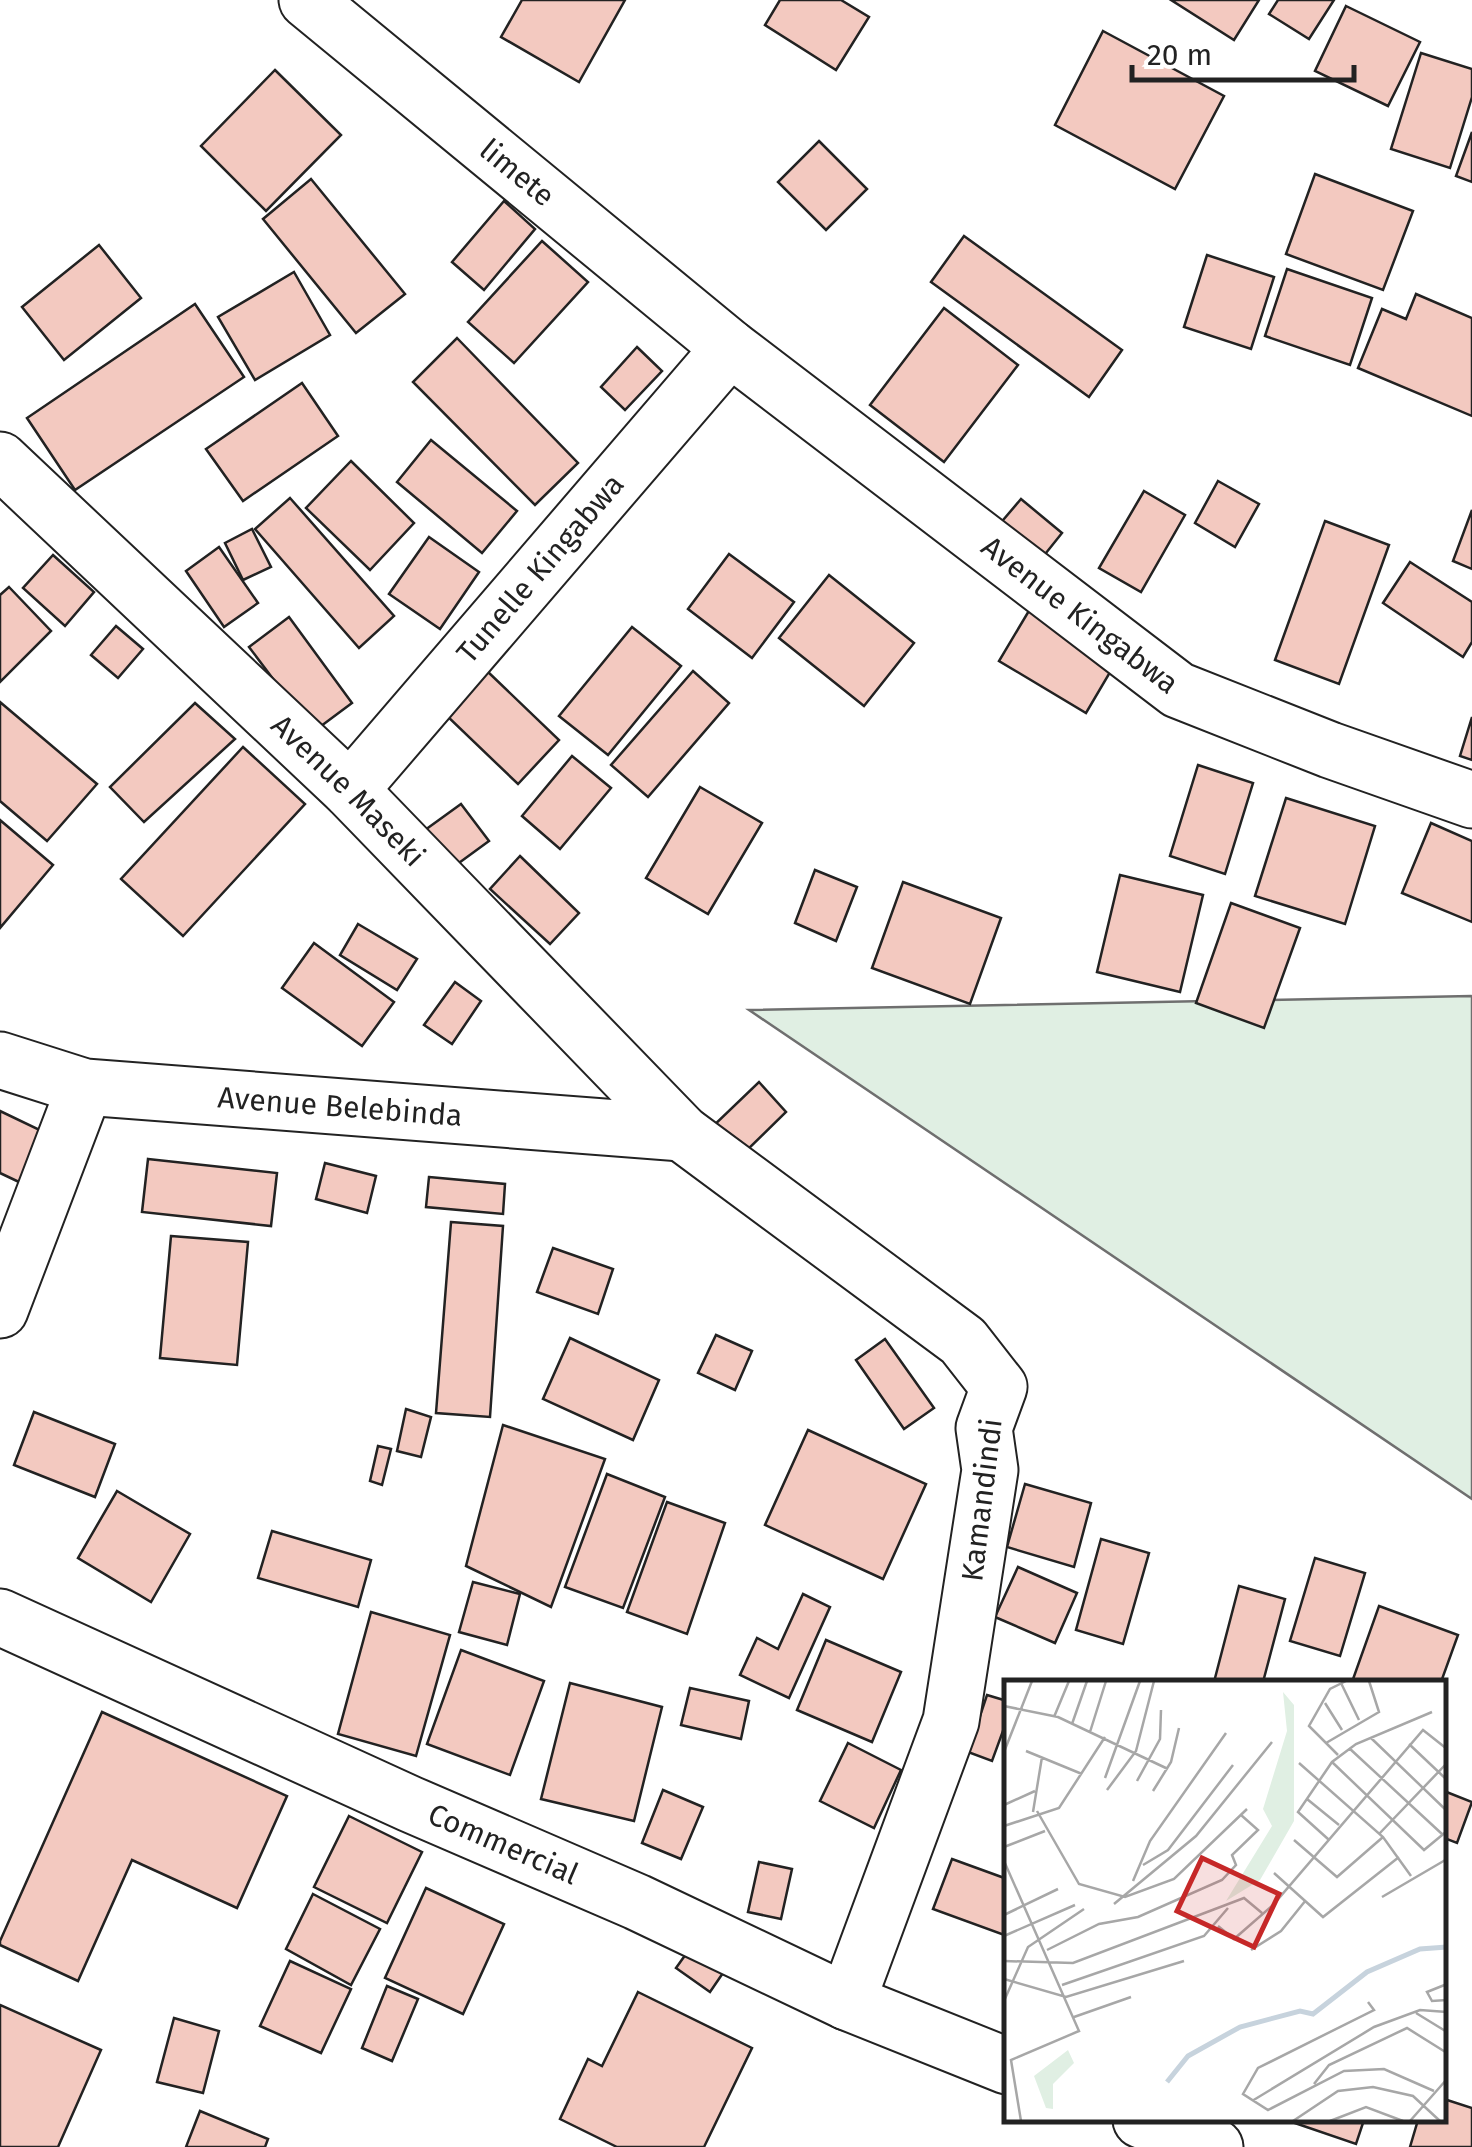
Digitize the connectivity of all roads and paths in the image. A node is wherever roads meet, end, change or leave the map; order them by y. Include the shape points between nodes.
1 (306, 0) edge
2 (730, 348) junction
3 (0, 460) edge
4 (350, 790) junction
5 (1472, 800) edge
6 (0, 1060) edge
7 (86, 1087) junction
8 (682, 1133) junction
9 (0, 1310) edge
10 (0, 1616) edge
11 (847, 2002) junction
12 (1004, 2065) edge
13 (1146, 2122) edge
14 (1215, 2147) edge

1 - 2 street, limete
2 - 4 street, Tunelle Kingabwa
2 - 5 street, Avenue Kingabwa via 1178,690
3 - 4 street, Avenue Maseki
4 - 8 street, Avenue Maseki
6 - 7 street, Avenue Belebinda
7 - 8 street, Avenue Belebinda
7 - 9 street
8 - 11 street, Kamandindi via 963,1341 999,1387 984,1428 990,1470 951,1722
10 - 11 street, Commercial
11 - 12 street, Commercial
13 - 14 street

